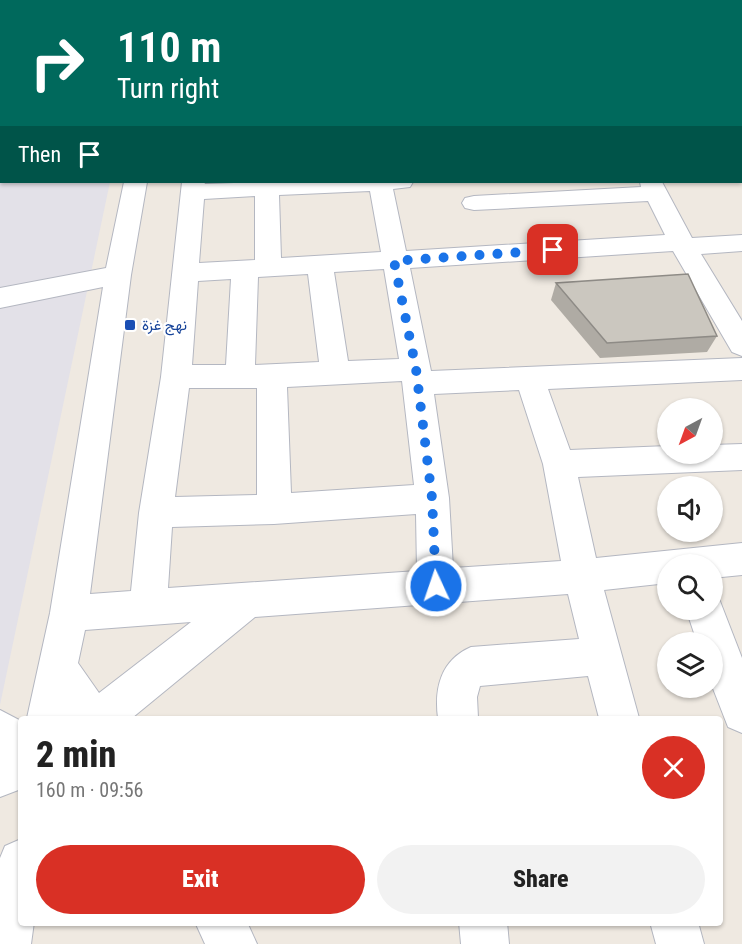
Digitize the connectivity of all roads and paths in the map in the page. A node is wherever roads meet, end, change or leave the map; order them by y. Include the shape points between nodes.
1 (135, 183) edge
2 (371, 183) edge
3 (388, 183) edge
4 (192, 187) edge
5 (654, 187) edge
6 (267, 189) junction
7 (504, 191) edge
8 (479, 219) edge
9 (742, 243) edge
10 (683, 244) junction
11 (394, 261) junction
12 (320, 265) junction
13 (257, 270) junction
14 (186, 273) junction
15 (118, 275) junction
16 (0, 298) edge
17 (742, 345) edge
18 (742, 369) edge
19 (335, 373) junction
20 (240, 376) junction
21 (272, 376) junction
22 (417, 376) junction
23 (176, 377) junction
24 (530, 379) junction
25 (742, 457) edge
26 (559, 464) junction
27 (432, 498) junction
28 (274, 509) junction
29 (156, 513) junction
30 (742, 559) edge
31 (723, 561) edge
32 (657, 567) edge
33 (582, 576) junction
34 (436, 586) junction
35 (245, 602) junction
36 (148, 609) junction
37 (69, 614) junction
38 (709, 620) edge
39 (602, 656) junction
40 (57, 667) junction
41 (742, 713) edge
42 (47, 716) edge
43 (91, 716) edge
44 (103, 716) edge
45 (458, 716) edge
46 (618, 716) edge
47 (0, 731) edge
48 (18, 745) edge
49 (18, 768) edge
50 (0, 776) edge
51 (18, 880) edge
52 (222, 926) edge
53 (483, 926) edge
54 (675, 926) edge
55 (7, 944) edge
56 (233, 944) edge
57 (485, 944) edge
58 (680, 944) edge

1 - 15 street
2 - 6 street
3 - 11 street
4 - 6 street
4 - 14 street
5 - 7 street
5 - 10 street
6 - 13 street
7 - 8 street
8 - 10 street
8 - 11 street
9 - 10 street
10 - 17 street
11 - 12 street
11 - 22 street
12 - 13 street
12 - 19 street
13 - 14 street
13 - 20 street
14 - 23 street
15 - 16 street
15 - 37 street
18 - 24 street
19 - 21 street
19 - 22 street
20 - 21 street
20 - 23 street
21 - 28 street
22 - 24 street
22 - 27 street
23 - 29 street
24 - 26 street
25 - 26 street
26 - 33 street
27 - 28 street
27 - 34 street
28 - 29 street
29 - 36 street
30 - 31 street
32 - 33 street
33 - 34 street
33 - 39 street
34 - 35 street
35 - 36 street
35 - 44 street
36 - 37 street
37 - 40 street
38 - 41 street
39 - 45 street via 471,667 460,681
39 - 46 street
40 - 42 street
40 - 43 street
47 - 48 street
49 - 50 street
51 - 55 street
52 - 56 street
53 - 57 street
54 - 58 street

